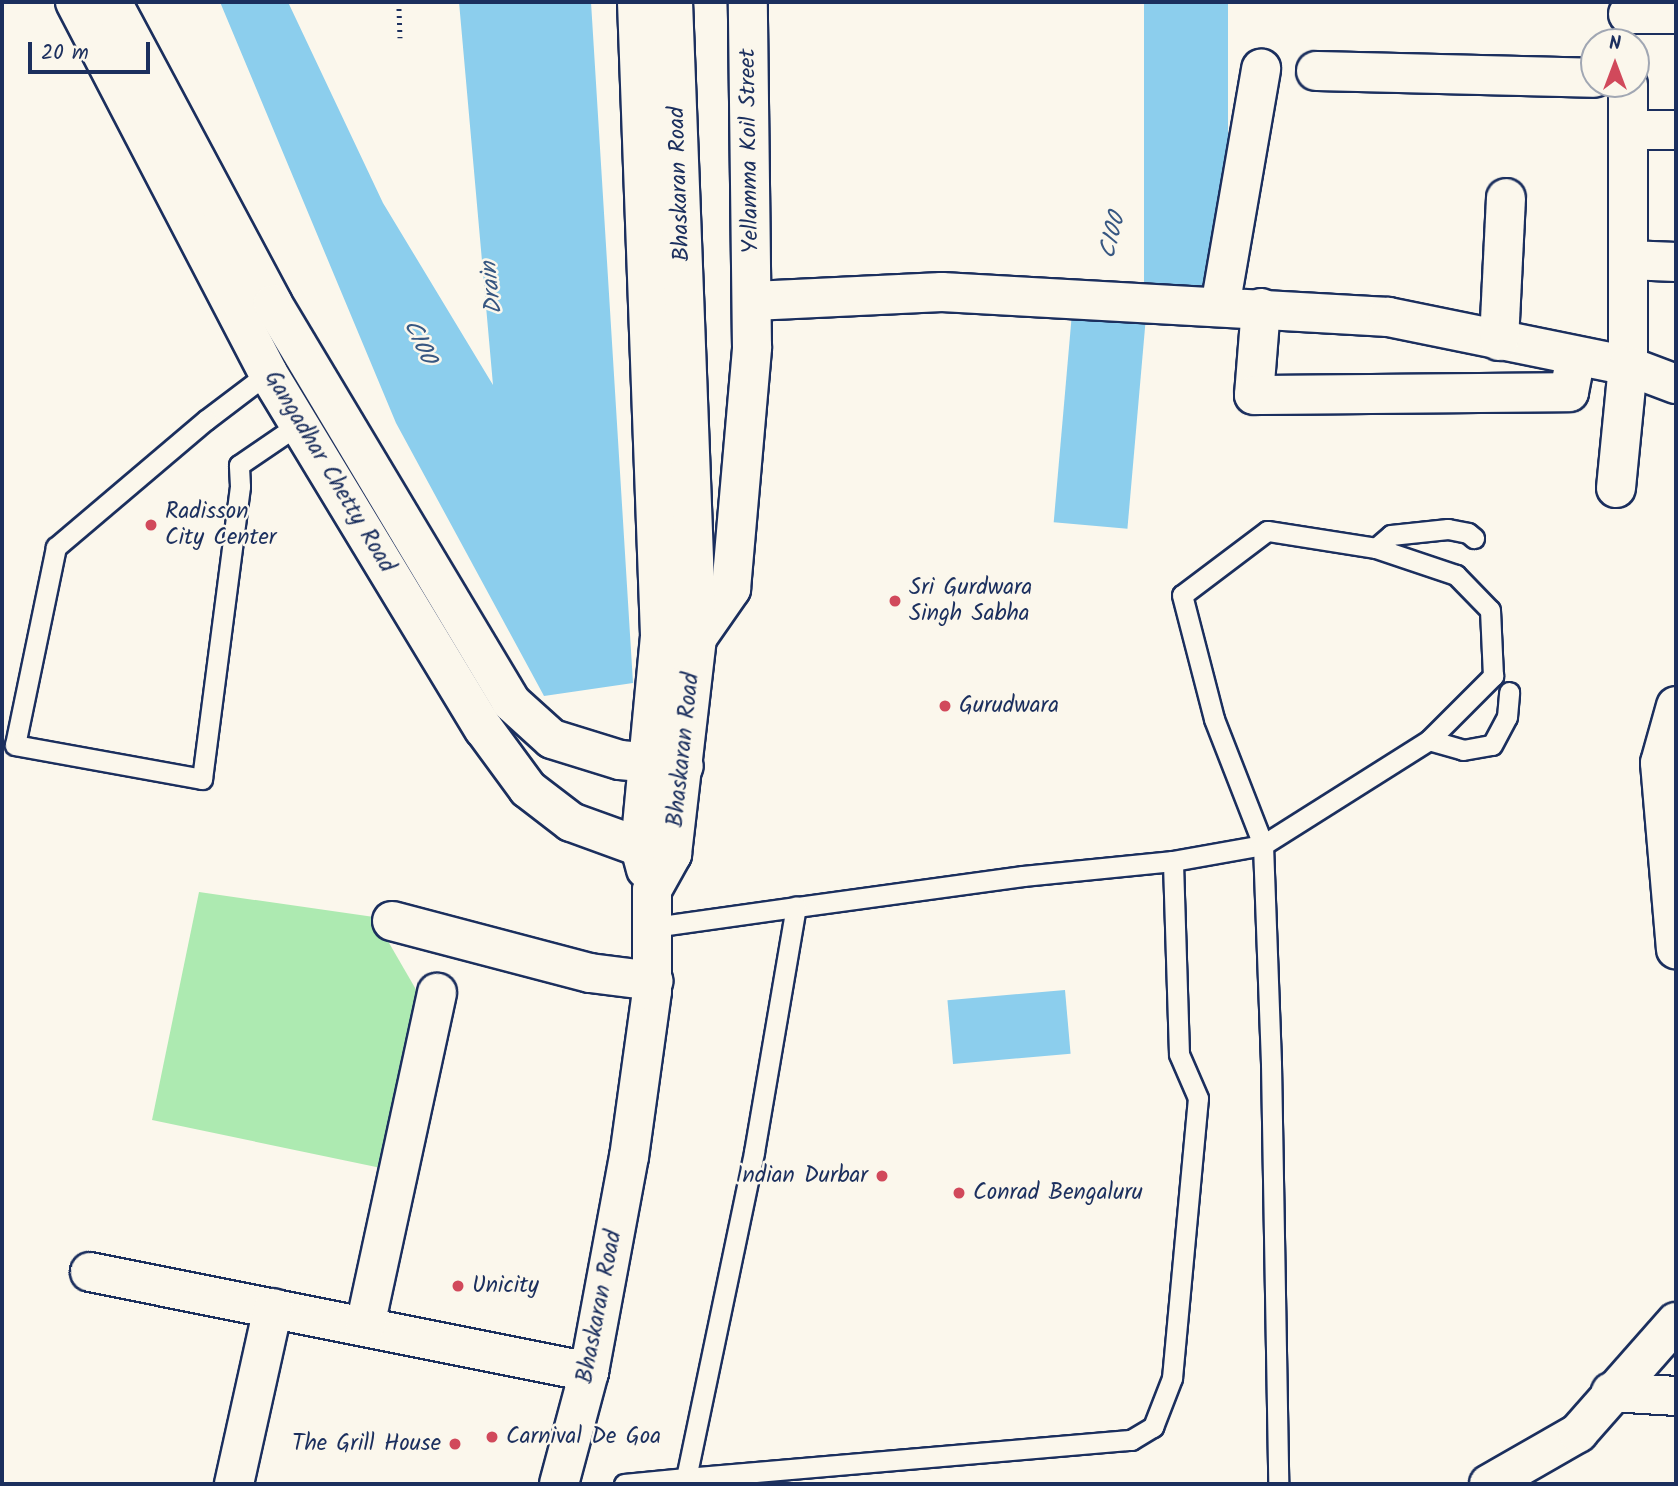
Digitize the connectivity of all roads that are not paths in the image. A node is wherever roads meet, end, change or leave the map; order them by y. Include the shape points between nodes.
1 (75, 2) edge
2 (112, 2) edge
3 (637, 2) edge
4 (673, 2) edge
5 (748, 2) edge
6 (1676, 14) edge
7 (1628, 19) edge
8 (1261, 69) dead end
9 (1316, 71) dead end
10 (1580, 78) edge
11 (1628, 98) edge
12 (1628, 130) junction
13 (1676, 130) edge
14 (1506, 198) dead end
15 (1628, 260) junction
16 (1676, 262) edge
17 (753, 301) junction
18 (1220, 307) junction
19 (1261, 308) junction
20 (1499, 341) junction
21 (1576, 357) junction
22 (1628, 366) junction
23 (268, 373) junction
24 (1676, 384) edge
25 (299, 424) junction
26 (1616, 488) dead end
27 (1474, 538) dead end
28 (1383, 542) junction
29 (678, 637) junction
30 (1509, 692) dead end
31 (1676, 706) edge
32 (1429, 740) junction
33 (666, 764) junction
34 (1263, 845) junction
35 (656, 850) junction
36 (1174, 861) junction
37 (796, 907) junction
38 (652, 909) junction
39 (392, 921) dead end
40 (1676, 949) edge
41 (653, 981) junction
42 (437, 993) dead end
43 (90, 1272) dead end
44 (273, 1308) junction
45 (1676, 1321) edge
46 (365, 1326) junction
47 (589, 1372) junction
48 (1611, 1392) junction
49 (1676, 1396) edge
50 (686, 1478) junction
51 (234, 1484) edge
52 (563, 1484) edge
53 (624, 1484) edge
54 (1278, 1484) edge
55 (1489, 1484) edge

1 - 23 street, Gangadhar Chetty Road
2 - 33 street, Gangadhar Chetty Road via 273,304 511,702 552,739 608,757
3 - 29 street, Bhaskaran Road
4 - 29 street, Bhaskaran Road
5 - 17 street, Yellamma Koil Street
6 - 7 street
8 - 18 street
9 - 10 street
11 - 12 street
12 - 13 street
12 - 15 street
14 - 20 street
15 - 16 street
15 - 22 street
17 - 18 street via 942,292
17 - 29 street, Yellamma Koil Street via 731,589
18 - 19 street
19 - 20 street via 1388,317
19 - 21 street via 1254,396 1569,392
20 - 21 street
21 - 22 street
22 - 24 street
22 - 26 street
23 - 25 street, Gangadhar Chetty Road
23 - 25 lane via 56,547 15,745 202,779 239,465
25 - 35 street, Gangadhar Chetty Road via 484,729 528,789 571,822
27 - 28 lane via 1448,529
28 - 32 lane via 1456,575 1490,610 1493,676
28 - 34 lane via 1267,531 1182,595 1214,719
29 - 33 street, Bhaskaran Road
30 - 32 lane via 1507,717 1492,745 1463,750
31 - 40 street via 1660,763
32 - 34 lane
33 - 35 street, Bhaskaran Road
34 - 36 lane
34 - 54 lane
35 - 38 street, Bhaskaran Road
36 - 37 lane
36 - 50 lane via 1179,1054 1198,1098 1172,1378 1153,1427 1130,1440
37 - 38 lane
37 - 50 lane via 754,1152
38 - 41 street, Bhaskaran Road
39 - 41 street via 590,973
41 - 47 street, Bhaskaran Road via 629,1157
42 - 46 street
43 - 44 street
44 - 46 street
44 - 51 street
45 - 48 street
46 - 47 street
47 - 52 street, Bhaskaran Road
48 - 49 street
48 - 55 street via 1578,1433
50 - 53 lane

